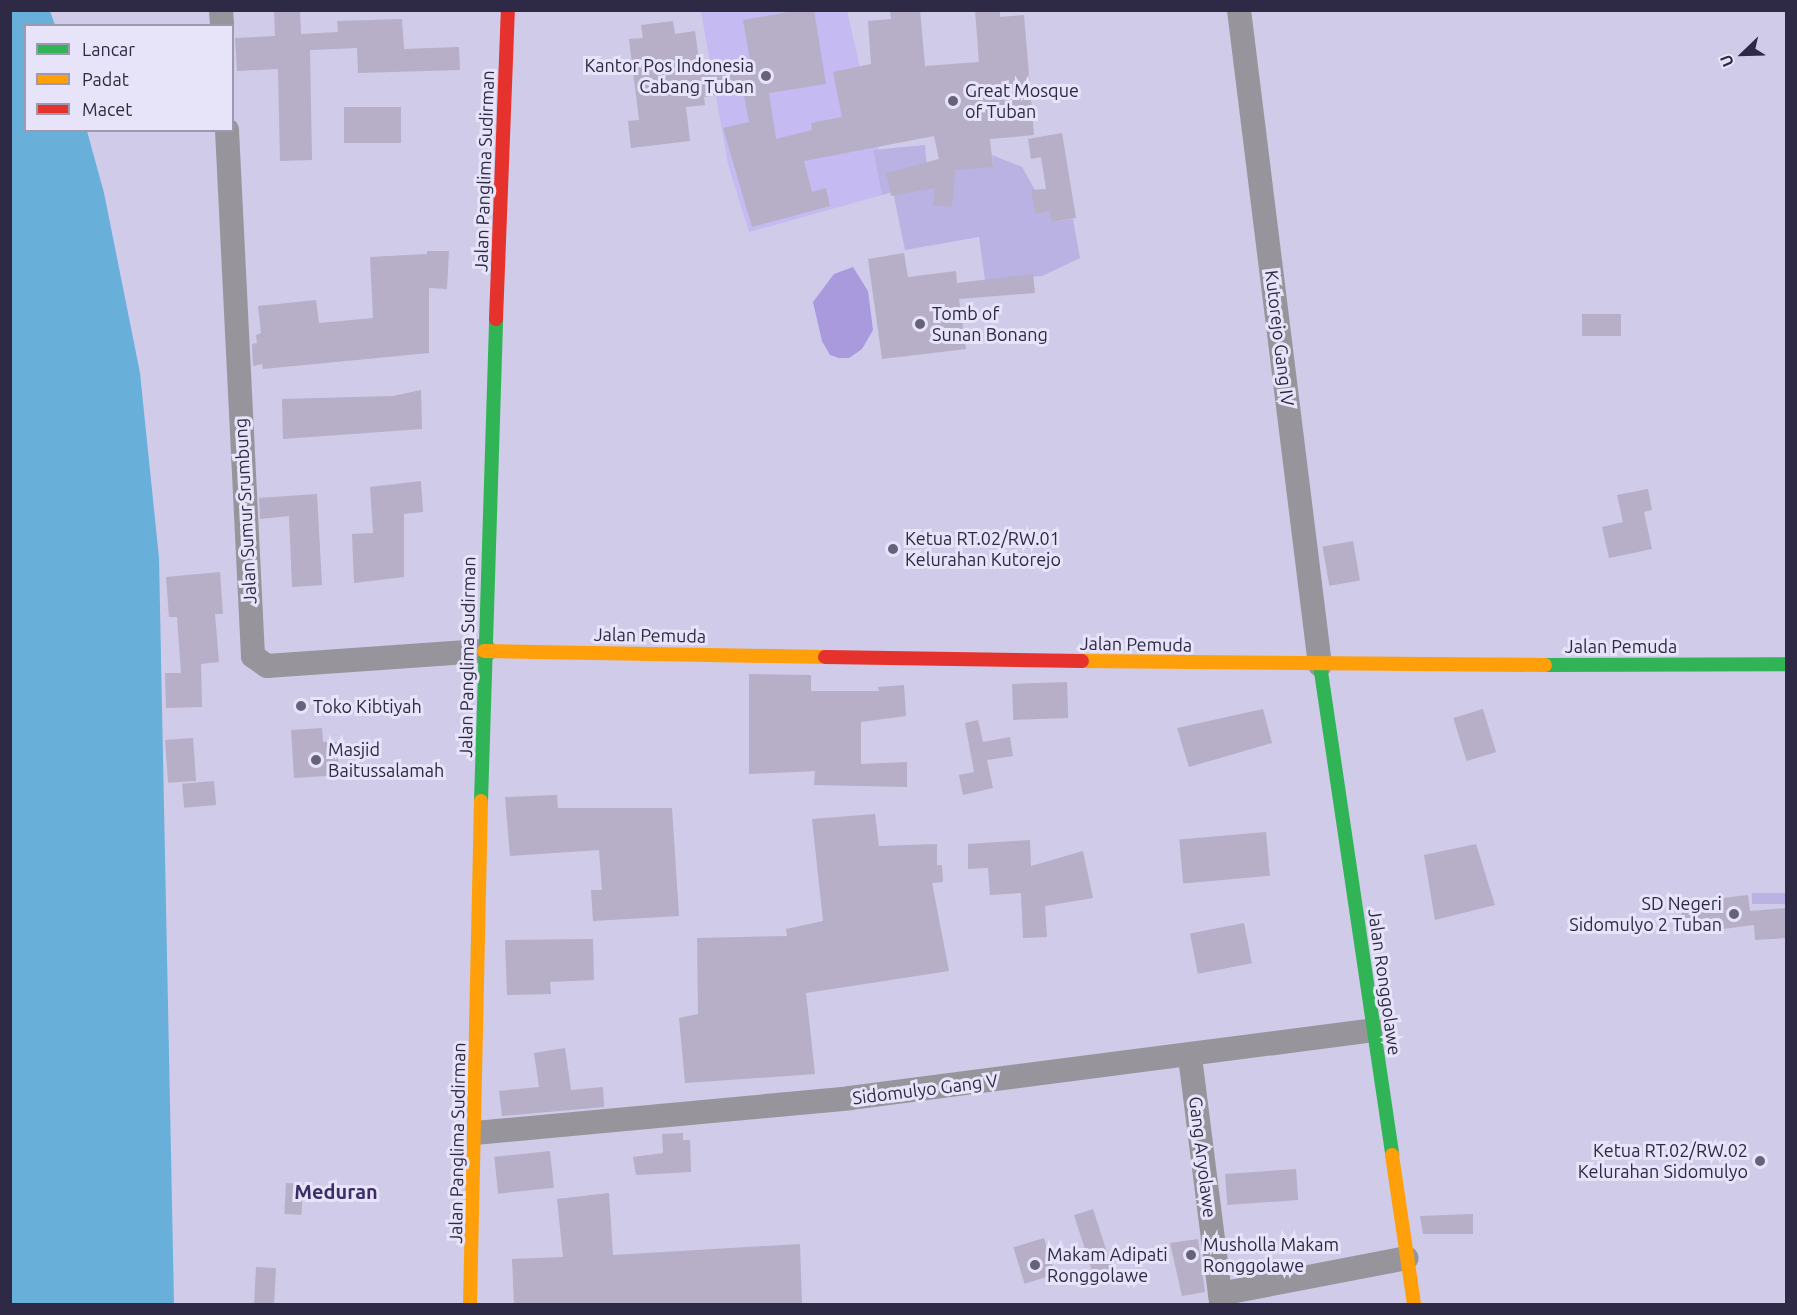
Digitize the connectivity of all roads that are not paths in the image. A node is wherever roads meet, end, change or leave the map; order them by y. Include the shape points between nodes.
1 (508, 10) edge
2 (1239, 10) edge
3 (227, 132) edge
4 (484, 651) junction
5 (1786, 664) edge
6 (1320, 665) junction
7 (1374, 1030) junction
8 (1190, 1057) junction
9 (475, 1133) junction
10 (1407, 1258) junction
11 (1220, 1299) edge
12 (470, 1305) edge
13 (1414, 1305) edge

1 - 4 main road, Jalan Panglima Sudirman
2 - 6 street, Kutorejo Gang IV
3 - 4 street, Jalan Sumur Srumbung via 253,656 267,666
4 - 6 main road, Jalan Pemuda
4 - 9 main road, Jalan Panglima Sudirman
5 - 6 main road, Jalan Pemuda
6 - 7 main road, Jalan Ronggolawe
7 - 8 street, Sidomulyo Gang V
7 - 10 main road, Jalan Ronggolawe
8 - 9 street, Sidomulyo Gang V via 809,1103
8 - 11 street, Gang Aryolawe
9 - 12 main road, Jalan Panglima Sudirman
10 - 11 street, Gang Aryolawe
10 - 13 main road, Jalan Ronggolawe

